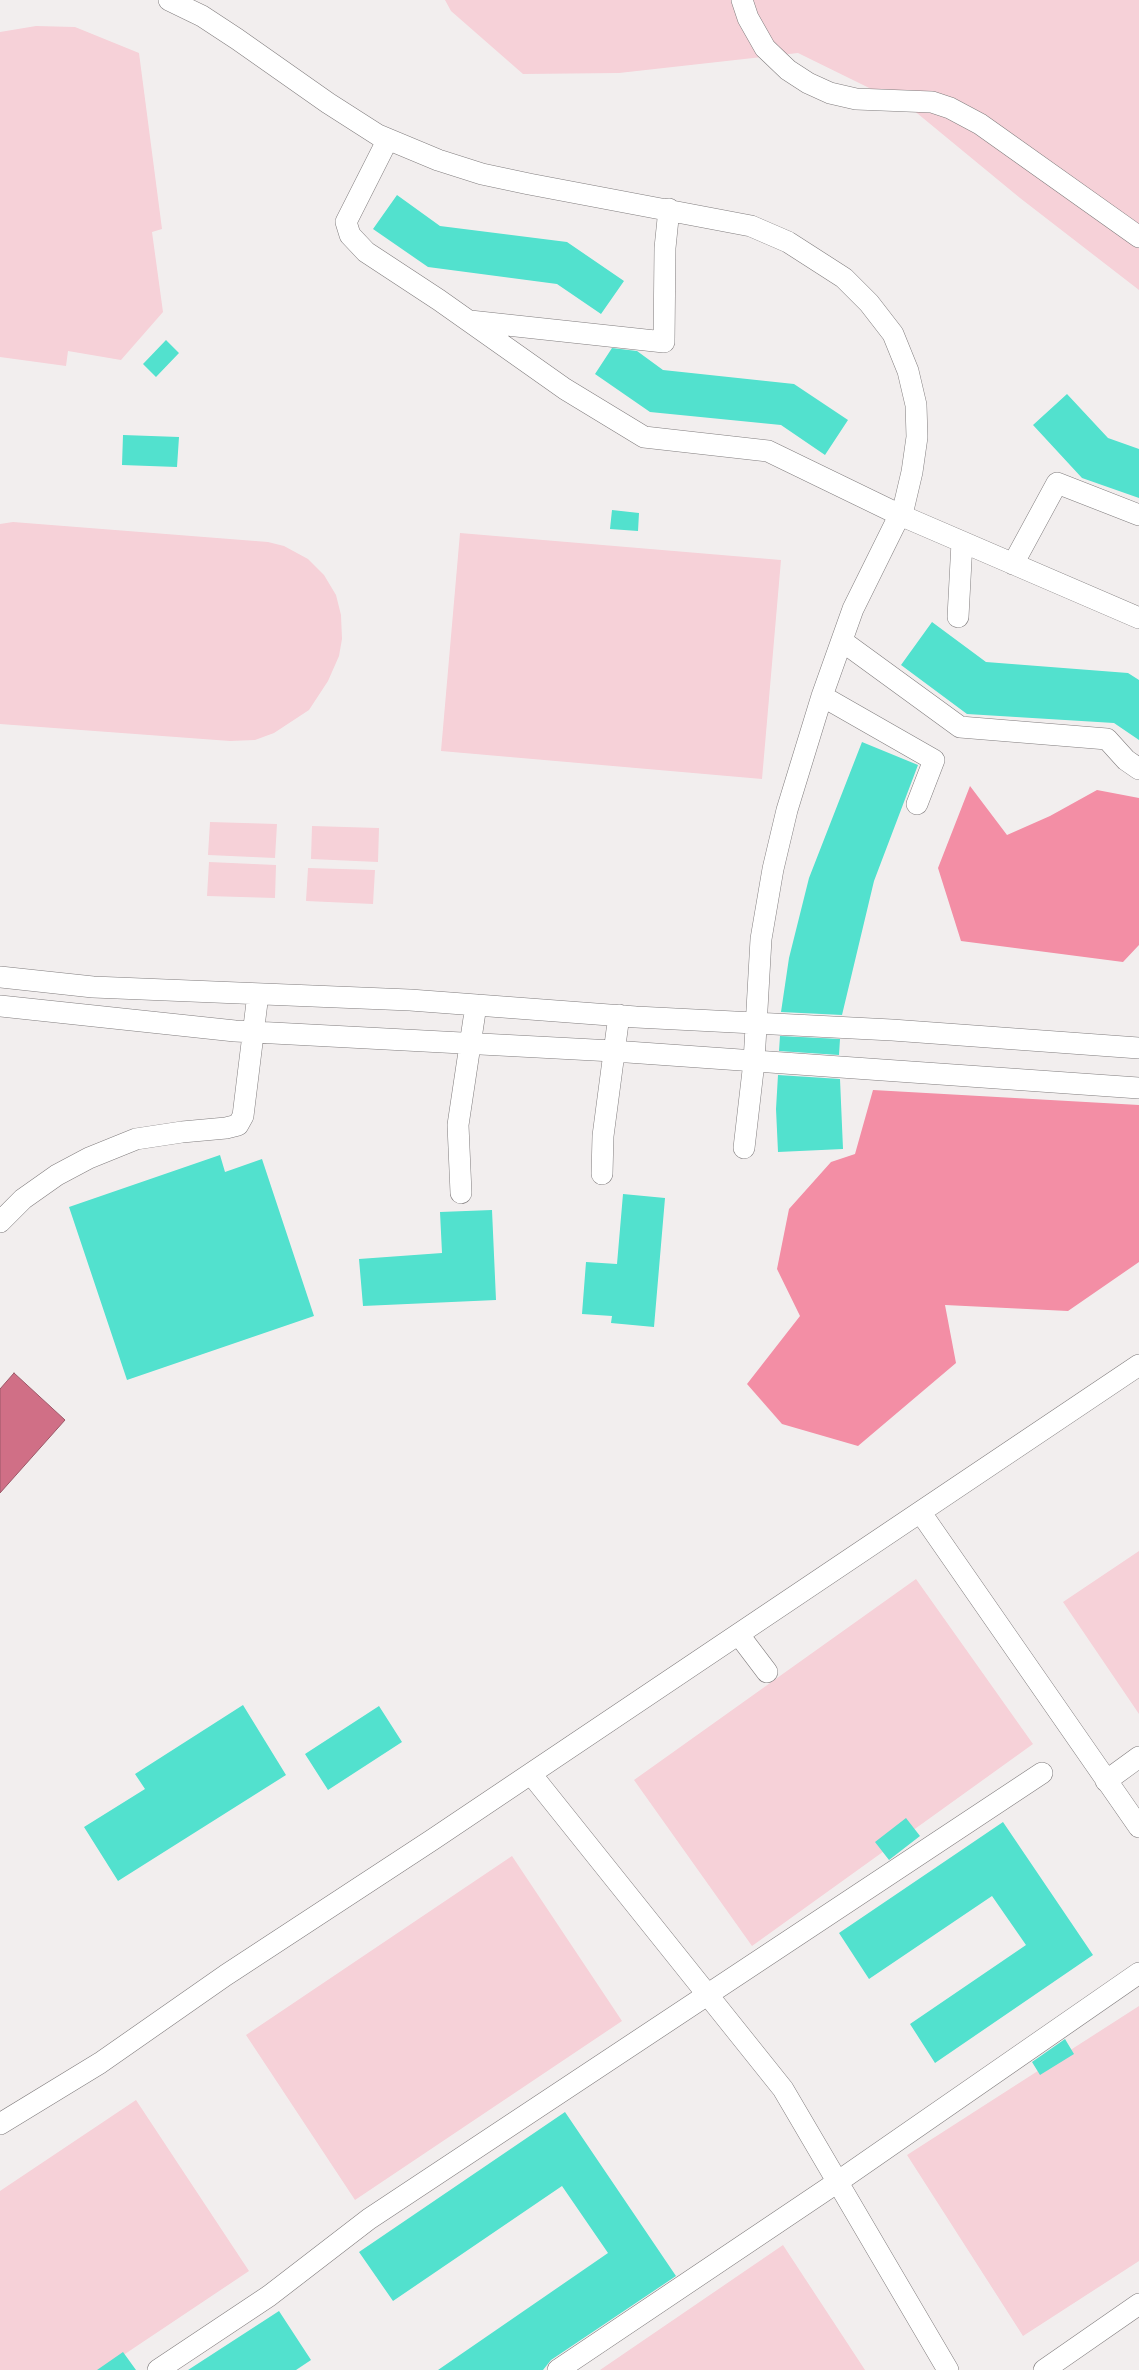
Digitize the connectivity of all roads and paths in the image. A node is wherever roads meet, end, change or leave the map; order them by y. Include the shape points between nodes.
1 (169, 0) edge
2 (742, 0) edge
3 (388, 139) junction
4 (669, 209) junction
5 (1139, 237) edge
6 (469, 320) junction
7 (900, 514) junction
8 (1139, 515) edge
9 (962, 542) junction
10 (1013, 564) junction
11 (958, 617) dead end
12 (1139, 618) edge
13 (842, 641) junction
14 (822, 696) junction
15 (1139, 769) edge
16 (917, 804) dead end
17 (0, 977) edge
18 (258, 994) junction
19 (476, 1005) junction
20 (0, 1006) edge
21 (619, 1015) junction
22 (756, 1023) junction
23 (253, 1032) junction
24 (470, 1043) junction
25 (1139, 1048) edge
26 (613, 1051) junction
27 (754, 1062) junction
28 (1139, 1088) edge
29 (744, 1148) dead end
30 (602, 1174) dead end
31 (461, 1193) dead end
32 (0, 1222) edge
33 (1139, 1365) edge
34 (921, 1513) junction
35 (739, 1635) junction
36 (768, 1672) dead end
37 (1139, 1757) edge
38 (1042, 1772) dead end
39 (531, 1774) junction
40 (1106, 1781) junction
41 (1139, 1827) edge
42 (1139, 1973) edge
43 (708, 1994) junction
44 (0, 2124) edge
45 (836, 2183) junction
46 (1139, 2304) edge
47 (158, 2370) edge
48 (558, 2370) edge
49 (948, 2370) edge
50 (1044, 2370) edge

1 - 3 street via 202,16 328,103
2 - 5 street via 748,18 765,48 788,70 808,83 830,93 856,99 932,102 950,108 980,124
3 - 4 street via 438,160 482,174
3 - 6 street via 346,222 350,235 366,252
4 - 6 street via 665,248 664,342
4 - 7 street via 751,226 788,242 844,278 869,303 893,334 910,376 916,405 917,437 912,472
6 - 7 street via 566,389 644,437 768,451
7 - 9 street
7 - 13 street via 853,609
8 - 10 street via 1057,483
9 - 10 street
9 - 11 street
10 - 12 street
13 - 14 street
13 - 15 street via 960,727 1107,739 1126,760
14 - 16 street via 934,760
14 - 22 street via 787,810 773,869 761,939
17 - 18 street via 93,987
18 - 19 street
18 - 23 street
19 - 21 street
19 - 24 street
20 - 23 street
21 - 22 street
21 - 26 street
22 - 25 street
22 - 27 street
23 - 24 street
23 - 32 street via 243,1116 238,1125 136,1139 89,1158 57,1175 23,1199
24 - 26 street
24 - 31 street via 458,1125
26 - 27 street
26 - 30 street via 603,1136
27 - 28 street
27 - 29 street
33 - 34 street
34 - 35 street
34 - 40 street
35 - 36 street
35 - 39 street
37 - 40 street
38 - 43 street
39 - 43 street
39 - 44 street via 226,1975 100,2063
40 - 41 street
42 - 45 street
43 - 45 street via 783,2089
43 - 47 street via 370,2219 269,2296
45 - 48 street
45 - 49 street
46 - 50 street

